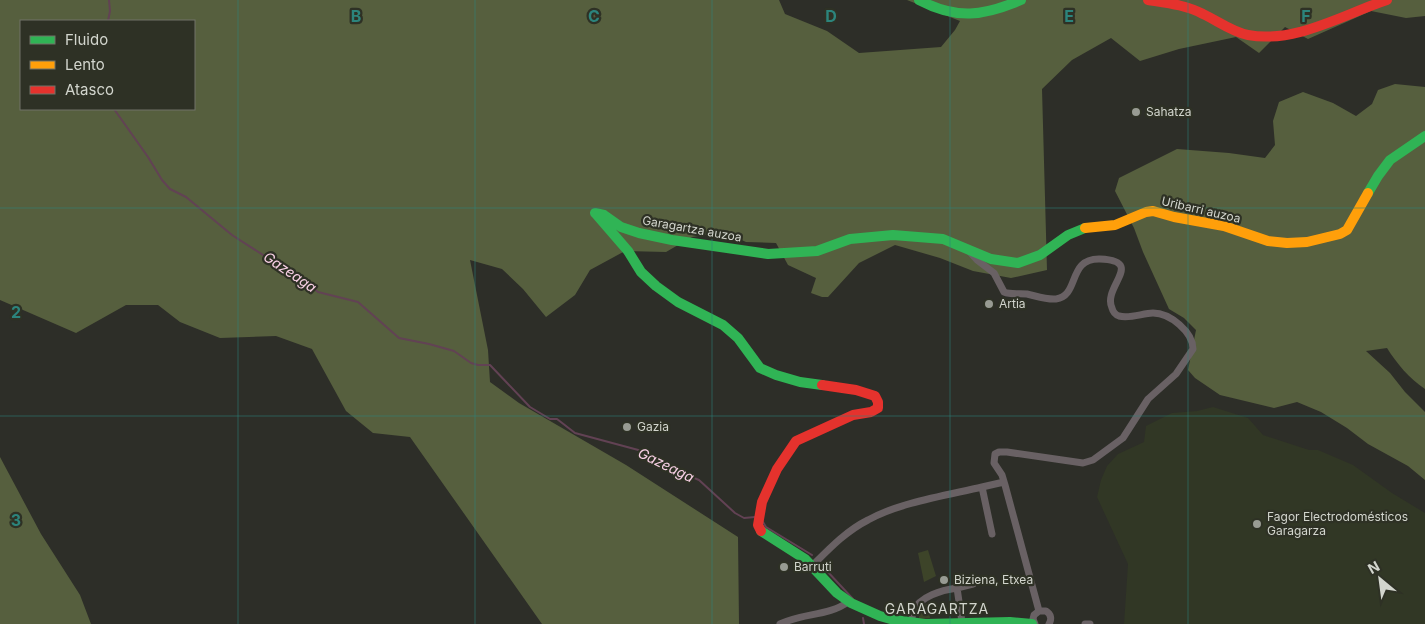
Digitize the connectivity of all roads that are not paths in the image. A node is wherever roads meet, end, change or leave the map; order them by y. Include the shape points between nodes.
1 (919, 0) edge
2 (1020, 0) edge
3 (1148, 0) edge
4 (1387, 0) edge
5 (1425, 136) edge
6 (938, 239) joint
7 (967, 249) junction
8 (1004, 482) junction
9 (982, 487) junction
10 (992, 534) dead end
11 (812, 566) junction
12 (973, 584) dead end
13 (957, 588) junction
14 (848, 602) junction
15 (1039, 611) junction
16 (960, 623) edge
17 (780, 624) edge
18 (912, 624) edge
19 (1031, 624) edge
20 (1050, 624) edge
21 (1085, 624) edge
22 (1090, 624) edge

1 - 2 street via 941,11 960,15 988,13
3 - 4 street via 1186,6 1231,30 1264,38 1310,29
5 - 7 street, Uribarri auzoa via 1387,163 1347,230 1307,242 1268,241 1224,226 1153,211 1115,225 1084,228 1040,255 1018,263 991,259
6 - 7 street, Uribarri auzoa
6 - 11 street, Garagartza auzoa via 877,236 850,239 817,251 768,254 639,233 596,213 641,272 678,302 723,325 738,338 760,368 800,382 842,387 875,396 878,408 853,415 796,442 777,469 762,502 760,530
7 - 8 street via 994,272 1004,292 1052,299 1068,293 1084,263 1113,260 1120,265 1122,272 1111,294 1114,312 1120,317 1161,314 1176,323 1192,340 1193,348 1181,369 1151,395 1123,438 1093,460 1083,462 999,452 994,464
8 - 9 street
8 - 15 street
9 - 10 street
9 - 11 street via 900,507 869,519 849,532
11 - 14 street, Garagartza auzoa
12 - 13 street
13 - 16 street
13 - 18 street via 923,601 913,613
14 - 17 street via 829,612
14 - 18 street, Garagartza auzoa via 874,617
15 - 19 street
15 - 20 street via 1049,613
16 - 18 street, Garagartza auzoa
16 - 19 street, Garagartza auzoa
21 - 22 street

